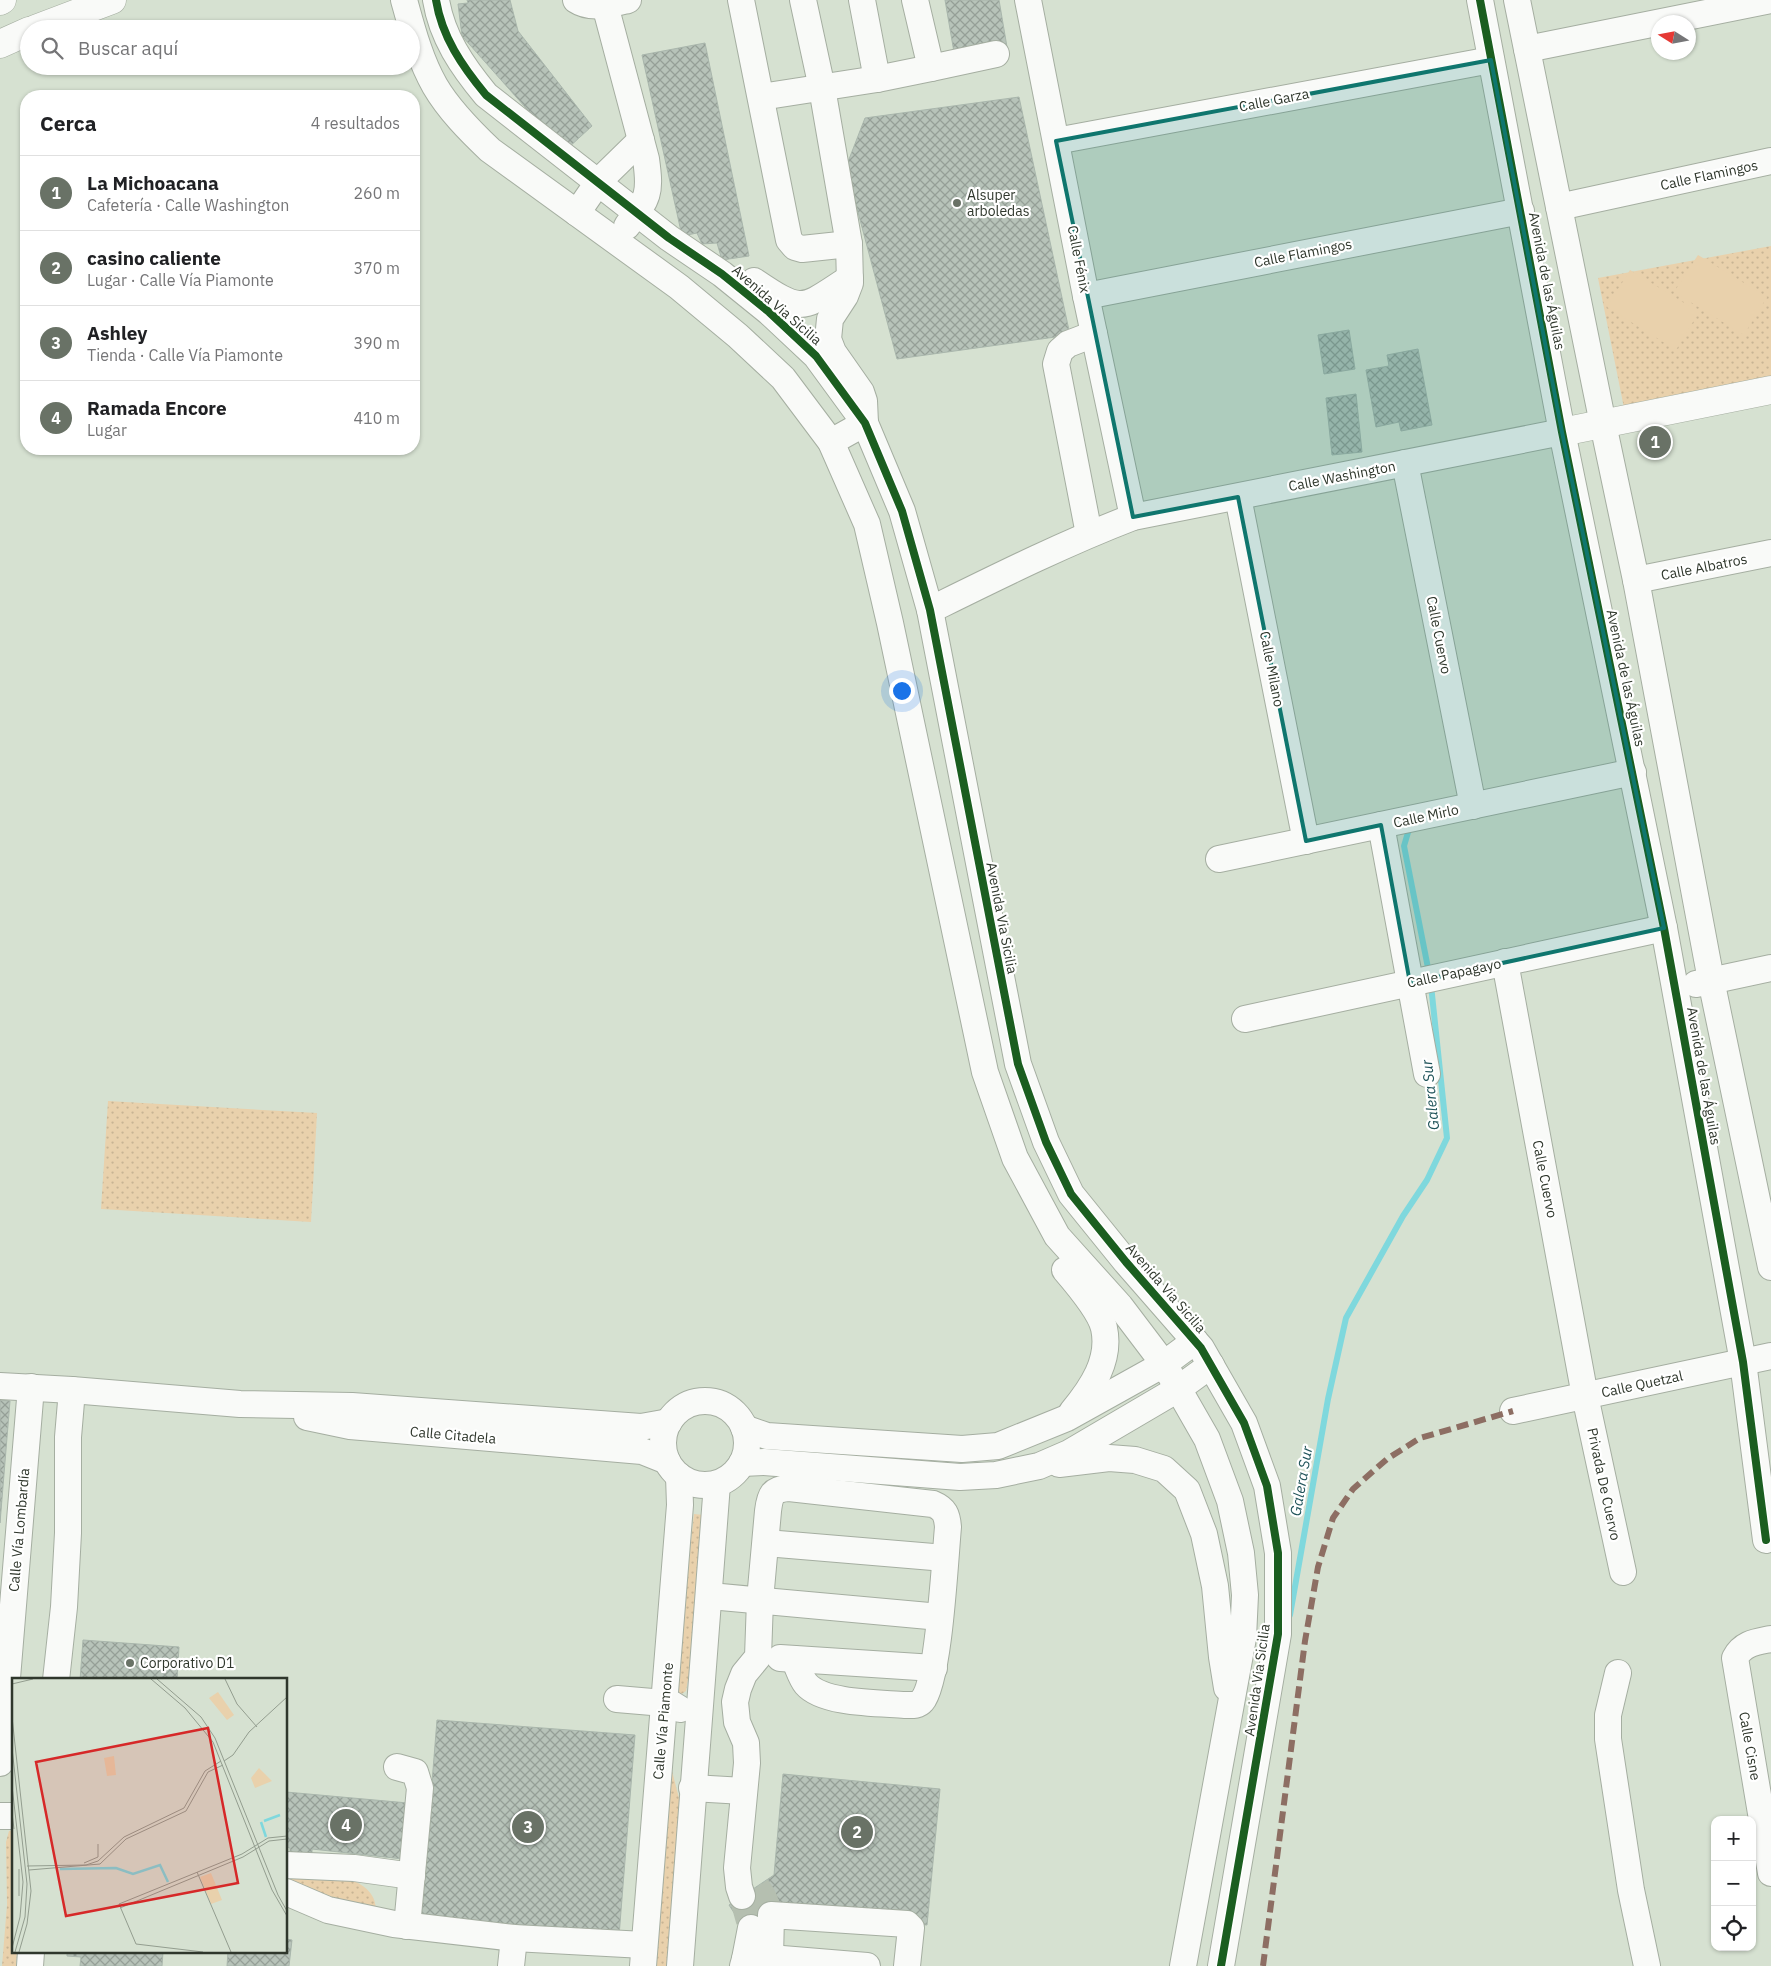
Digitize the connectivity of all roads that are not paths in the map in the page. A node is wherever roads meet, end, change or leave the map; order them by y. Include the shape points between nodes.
1 (112, 0) edge
2 (404, 0) edge
3 (436, 0) edge
4 (576, 0) edge
5 (741, 0) edge
6 (804, 0) edge
7 (862, 0) edge
8 (915, 0) edge
9 (1028, 0) edge
10 (1480, 0) edge
11 (1517, 0) edge
12 (1771, 0) edge
13 (616, 2) edge
14 (59, 20) edge
15 (410, 20) edge
16 (20, 35) edge
17 (0, 44) edge
18 (1527, 49) junction
19 (420, 51) edge
20 (996, 54) dead end
21 (1491, 60) junction
22 (931, 68) junction
23 (877, 79) junction
24 (822, 88) junction
25 (760, 97) junction
26 (641, 140) junction
27 (1056, 141) junction
28 (1771, 161) edge
29 (599, 181) junction
30 (1559, 207) junction
31 (1521, 211) junction
32 (637, 212) junction
33 (577, 213) junction
34 (615, 240) junction
35 (849, 244) junction
36 (722, 274) junction
37 (850, 278) junction
38 (1086, 296) junction
39 (1094, 334) junction
40 (1771, 390) edge
41 (865, 423) junction
42 (1602, 424) junction
43 (1562, 432) junction
44 (831, 442) junction
45 (1405, 463) junction
46 (1238, 497) junction
47 (1132, 517) junction
48 (1089, 534) junction
49 (1771, 553) edge
50 (1636, 580) junction
51 (930, 610) junction
52 (1633, 772) junction
53 (1473, 806) junction
54 (1381, 825) junction
55 (1306, 841) junction
56 (1220, 859) dead end
57 (1664, 928) junction
58 (1505, 962) junction
59 (1771, 968) edge
60 (1711, 980) junction
61 (1410, 983) junction
62 (1675, 988) junction
63 (1245, 1019) dead end
64 (1427, 1074) dead end
65 (1035, 1196) junction
66 (1771, 1267) edge
67 (1195, 1341) junction
68 (1771, 1356) edge
69 (1743, 1362) junction
70 (1164, 1364) junction
71 (1211, 1365) junction
72 (0, 1386) edge
73 (31, 1387) junction
74 (1178, 1389) junction
75 (72, 1390) junction
76 (1586, 1396) junction
77 (240, 1404) junction
78 (1513, 1411) dead end
79 (1067, 1418) junction
80 (669, 1422) junction
81 (744, 1428) junction
82 (742, 1463) junction
83 (1039, 1466) junction
84 (673, 1469) junction
85 (718, 1484) junction
86 (1766, 1540) dead end
87 (766, 1542) junction
88 (945, 1558) junction
89 (1623, 1572) dead end
90 (710, 1596) junction
91 (760, 1600) junction
92 (940, 1617) junction
93 (1771, 1639) edge
94 (758, 1657) junction
95 (794, 1659) junction
96 (934, 1668) junction
97 (1618, 1673) dead end
98 (56, 1678) edge
99 (617, 1699) dead end
100 (664, 1703) junction
101 (1231, 1707) junction
102 (697, 1735) junction
103 (0, 1763) edge
104 (397, 1767) dead end
105 (1764, 1778) edge
106 (692, 1788) junction
107 (744, 1791) junction
108 (288, 1864) edge
109 (1771, 1873) edge
110 (412, 1876) junction
111 (749, 1892) tunnel mouth
112 (288, 1893) edge
113 (407, 1926) junction
114 (514, 1938) junction
115 (643, 1955) edge
116 (753, 1961) edge
117 (512, 1966) edge
118 (680, 1966) edge
119 (867, 1966) edge
120 (907, 1966) edge
121 (1182, 1966) edge
122 (1221, 1966) edge
123 (1647, 1966) edge

1 - 14 main road
2 - 15 street, Avenida Via Sicilia
3 - 29 street, Avenida Via Sicilia via 438,18 453,50 486,95
4 - 13 street via 585,6
5 - 25 street
6 - 24 street
7 - 23 street
8 - 22 street
9 - 27 street, Calle Fénix
10 - 21 street, Avenida de las Águilas
11 - 18 street, Avenida de las Águilas
12 - 18 street
13 - 26 street
16 - 17 main road
18 - 30 street, Avenida de las Águilas
19 - 33 street, Avenida Via Sicilia via 435,87 465,126 490,150
20 - 22 street
21 - 27 street, Calle Garza
21 - 31 street, Avenida de las Águilas
22 - 23 street
23 - 24 street
24 - 25 street
24 - 35 street
25 - 35 street via 791,243 802,249
26 - 29 street
26 - 32 street via 648,187 646,200
27 - 38 street, Calle Fénix
28 - 30 street, Calle Flamingos
29 - 32 street, Avenida Via Sicilia
29 - 33 street
30 - 42 street, Avenida de las Águilas
31 - 38 street, Calle Flamingos
31 - 43 street, Avenida de las Águilas
32 - 34 street
32 - 36 street, Avenida Via Sicilia
33 - 34 street, Avenida Via Sicilia
34 - 44 street, Avenida Via Sicilia via 679,287 777,372
35 - 37 street
36 - 37 street via 754,281 795,305 810,303
36 - 41 street, Avenida Via Sicilia via 816,356
37 - 41 street via 845,296 830,319 828,339 833,352 861,392
38 - 39 street, Calle Fénix
39 - 47 street, Calle Fénix
39 - 48 street via 1068,344 1060,351 1056,364
40 - 42 main road, Calle Washington
41 - 44 street
41 - 51 street, Avenida Via Sicilia via 902,510
42 - 43 main road, Calle Washington
42 - 50 street, Avenida de las Águilas
43 - 45 street, Calle Washington
43 - 52 street, Avenida de las Águilas
44 - 65 street, Avenida Via Sicilia via 867,524 984,1072 1015,1158
45 - 46 street, Calle Washington
45 - 53 street, Calle Cuervo
46 - 47 street, Calle Washington
46 - 55 street, Calle Milano
47 - 48 street, Calle Washington
48 - 51 street, Calle Washington
49 - 50 street, Calle Albatros
50 - 60 street, Avenida de las Águilas
51 - 67 street, Avenida Via Sicilia via 1018,1064 1046,1142 1071,1194
52 - 53 street, Calle Mirlo
52 - 57 street, Avenida de las Águilas
53 - 54 street, Calle Mirlo
54 - 55 street, Calle Mirlo
54 - 61 street
55 - 56 street, Calle Mirlo
57 - 58 street, Calle Papagayo
57 - 62 street, Avenida de las Águilas
58 - 61 street, Calle Papagayo
58 - 76 street, Calle Cuervo
59 - 60 street
60 - 62 street
60 - 66 street, Avenida de las Águilas
61 - 63 street, Calle Papagayo
61 - 64 street
62 - 69 street, Avenida de las Águilas
65 - 70 street, Avenida Via Sicilia via 1057,1236 1120,1306
65 - 79 street via 1034,1220 1040,1241 1086,1295 1104,1326 1104,1360 1089,1392
67 - 70 street
67 - 71 street, Avenida Via Sicilia
68 - 69 street, Calle Quetzal
69 - 76 street, Calle Quetzal
69 - 86 street, Avenida de las Águilas
70 - 74 street, Avenida Via Sicilia
70 - 79 street
71 - 74 street
71 - 122 street, Avenida Via Sicilia via 1244,1423 1267,1486 1278,1553 1278,1634
72 - 73 street, Calle Citadela
73 - 75 street, Calle Citadela
73 - 103 street, Calle Vía Lombardía
74 - 83 street via 1069,1453
74 - 101 street, Avenida Via Sicilia via 1207,1439 1230,1501 1241,1553 1245,1595 1243,1638
75 - 77 street, Calle Citadela
75 - 98 street via 64,1607
76 - 78 street, Calle Quetzal
76 - 89 street, Privada De Cuervo
77 - 80 street, Calle Citadela via 352,1406 641,1427
77 - 84 street, Calle Citadela via 350,1426 642,1451
79 - 81 street via 998,1446 962,1449 767,1436
80 - 81 street via 687,1405 712,1402 734,1412
80 - 84 street via 663,1448
81 - 82 street via 747,1440
82 - 83 street via 960,1477 996,1475
82 - 85 street via 736,1472
83 - 101 street via 1109,1458 1135,1460 1164,1469 1187,1490 1204,1534 1214,1577
84 - 85 street via 691,1483 704,1486
84 - 100 street, Calle Vía Piamonte via 680,1505
85 - 90 street
87 - 88 street
87 - 88 street via 770,1500 774,1492 789,1488 933,1504 943,1508 947,1518
87 - 91 street
88 - 92 street
90 - 91 street
90 - 102 street
91 - 92 street
91 - 94 street
92 - 96 street
93 - 105 street, Calle Cisne via 1739,1650 1735,1658
94 - 95 street
94 - 107 street via 744,1674 735,1702 737,1722 746,1743
95 - 96 street
95 - 96 street via 806,1684 820,1694 839,1699 905,1705 922,1702
97 - 123 street via 1608,1715 1608,1739 1631,1890
99 - 100 street
100 - 102 street via 682,1711
100 - 115 street, Calle Vía Piamonte
101 - 121 street, Avenida Via Sicilia
102 - 106 street
104 - 110 street via 415,1772 420,1788
105 - 109 street, Calle Cisne
106 - 107 street
106 - 118 street
107 - 111 street via 737,1880
108 - 110 street via 345,1867
110 - 113 street
112 - 113 street via 328,1910
113 - 114 street
114 - 115 street
114 - 117 street
116 - 119 street
116 - 120 street via 761,1922 908,1924 911,1928

